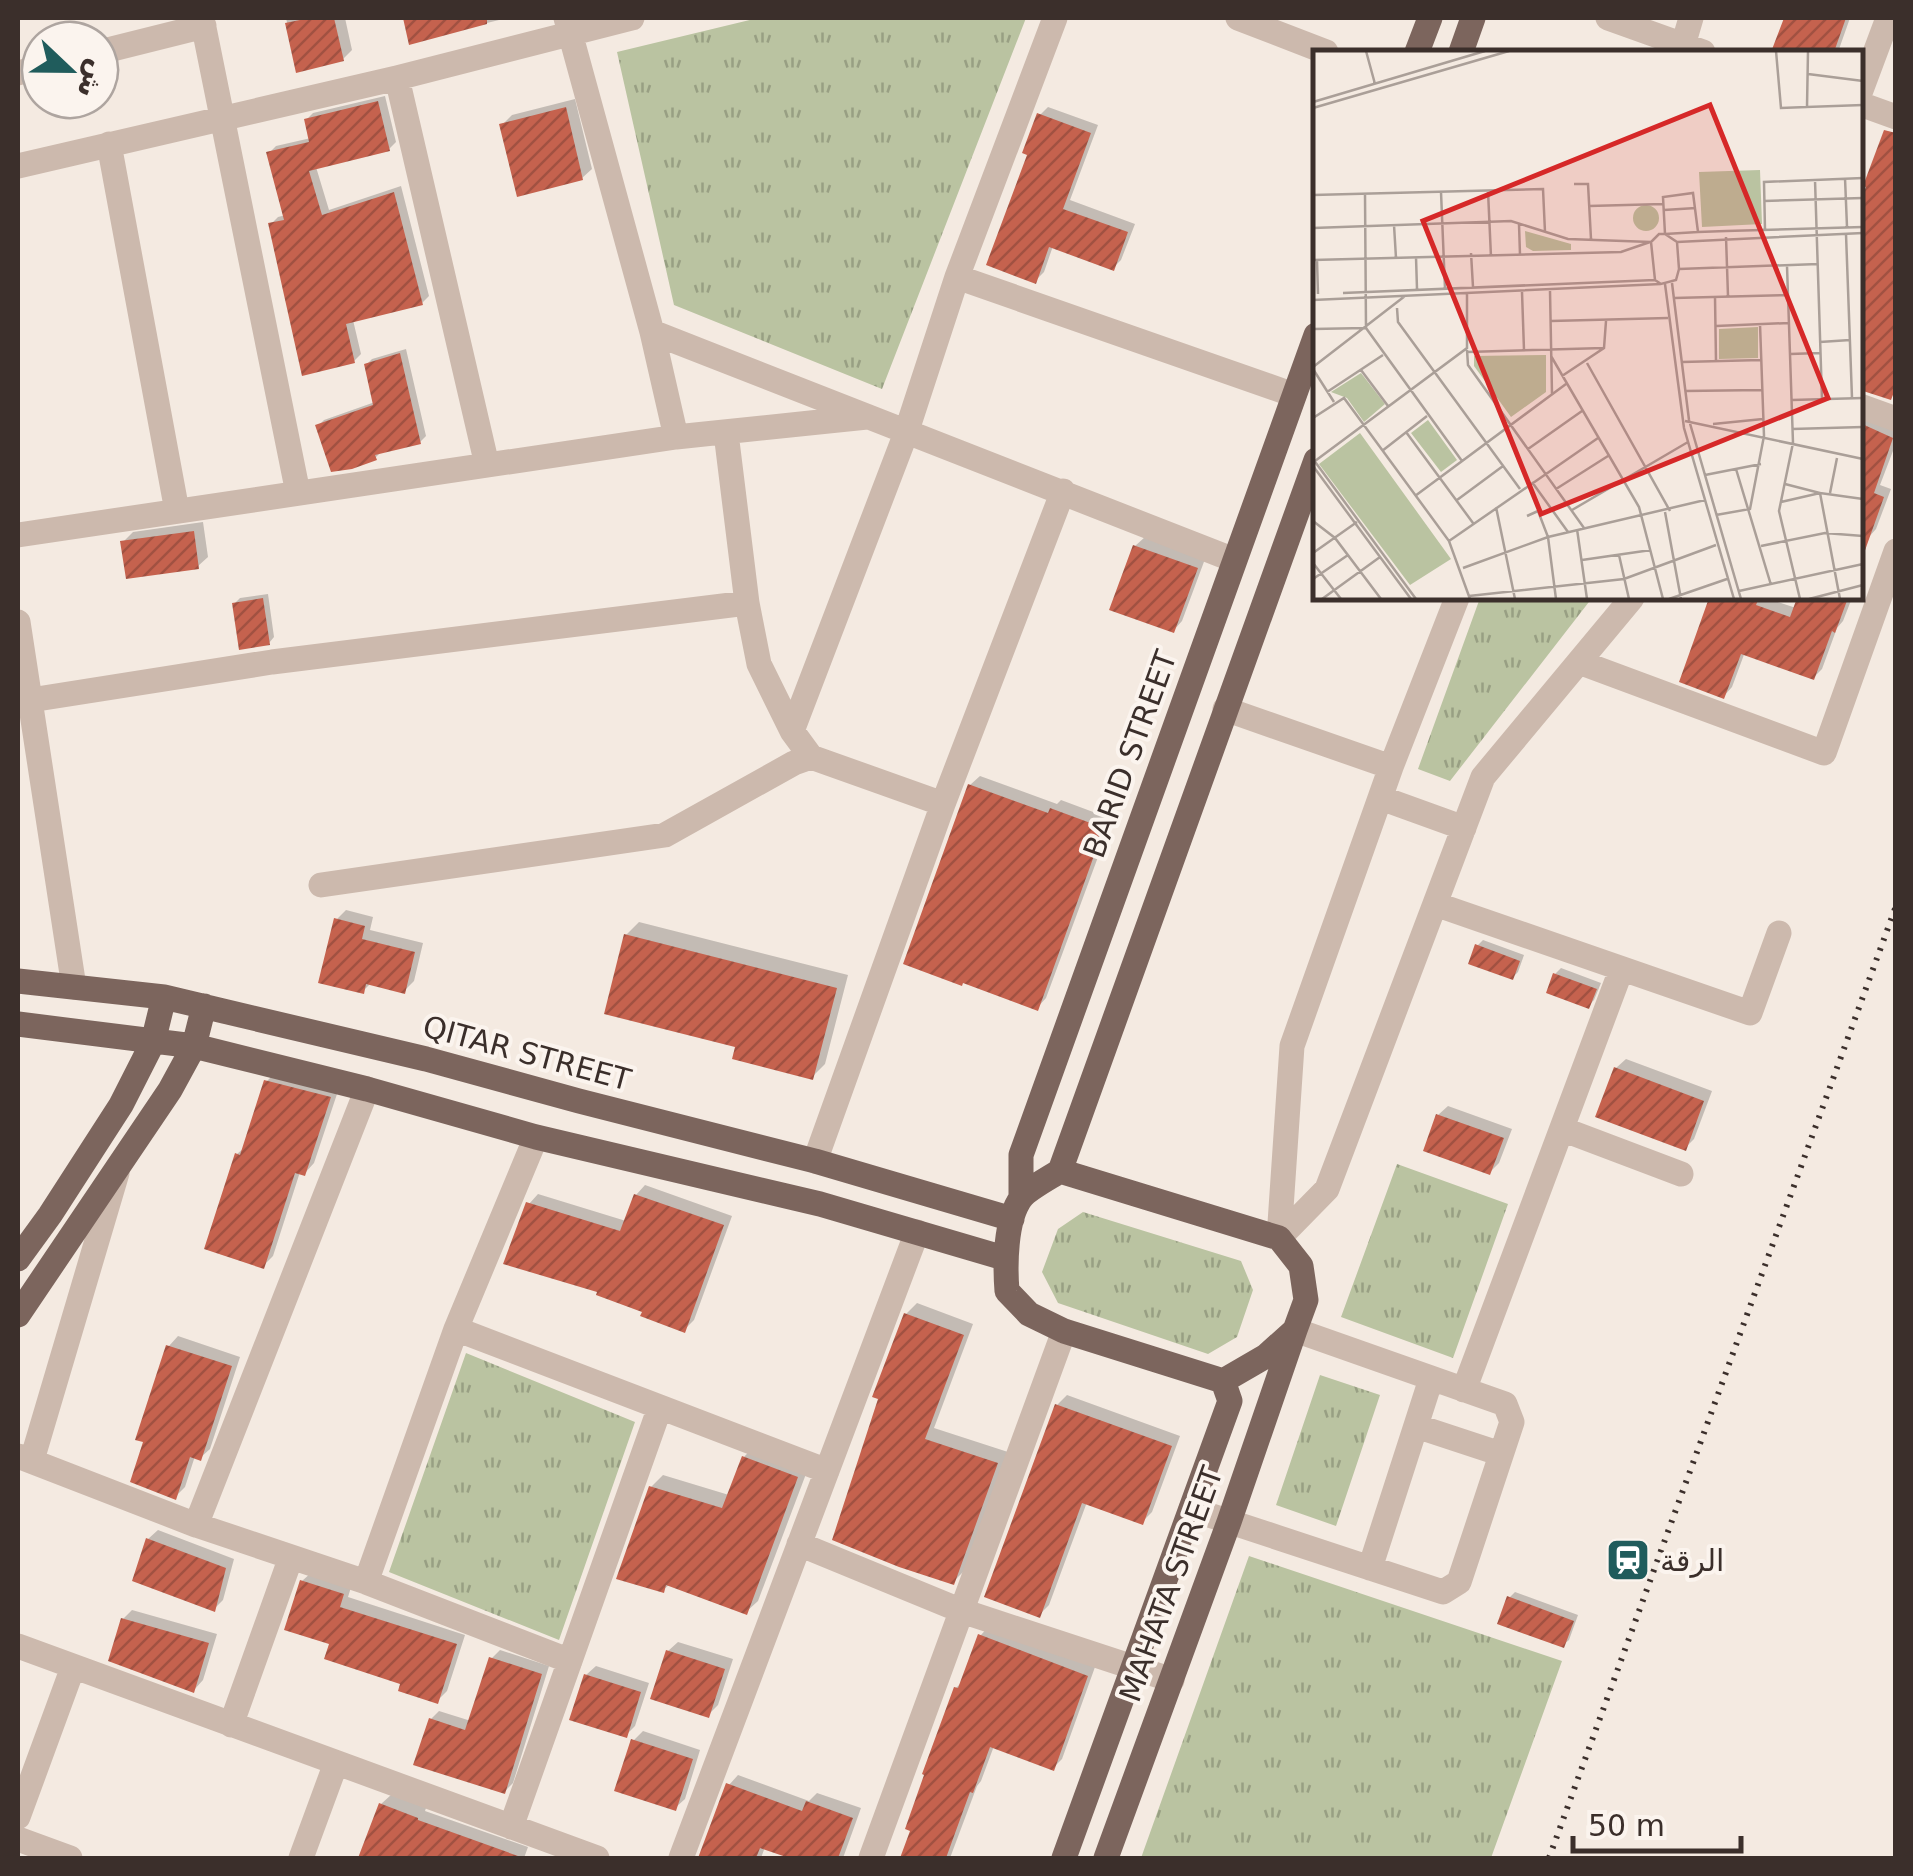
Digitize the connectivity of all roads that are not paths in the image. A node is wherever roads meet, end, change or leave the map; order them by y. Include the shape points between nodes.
1 (632, 18) edge
2 (1055, 18) edge
3 (1238, 18) edge
4 (1430, 18) edge
5 (1473, 18) edge
6 (1608, 18) edge
7 (1691, 18) edge
8 (1888, 18) edge
9 (203, 22) edge
10 (568, 25) edge
11 (120, 46) edge
12 (1321, 50) edge
13 (1418, 50) edge
14 (1461, 50) edge
15 (1689, 50) edge
16 (397, 78) junction
17 (1863, 85) edge
18 (1863, 105) edge
19 (1896, 117) edge
20 (223, 119) junction
21 (109, 144) junction
22 (18, 166) edge
23 (957, 277) junction
24 (652, 332) junction
25 (1313, 343) edge
26 (1294, 396) junction
27 (1863, 407) edge
28 (867, 417) junction
29 (1896, 419) edge
30 (726, 433) junction
31 (906, 434) junction
32 (676, 438) junction
33 (487, 465) junction
34 (1313, 468) edge
35 (1063, 492) junction
36 (298, 493) junction
37 (177, 511) junction
38 (18, 534) edge
39 (1896, 551) edge
40 (1234, 560) junction
41 (1456, 600) edge
42 (1630, 600) edge
43 (747, 604) junction
44 (18, 622) edge
45 (1579, 662) junction
46 (23, 701) edge
47 (1225, 708) junction
48 (792, 731) junction
49 (811, 756) junction
50 (1392, 767) junction
51 (1380, 798) junction
52 (943, 804) junction
53 (1464, 828) junction
54 (321, 885) dead end
55 (1435, 904) junction
56 (1779, 933) dead end
57 (1621, 970) junction
58 (18, 981) edge
59 (74, 987) junction
60 (164, 996) junction
61 (204, 1006) junction
62 (18, 1024) edge
63 (154, 1042) junction
64 (194, 1046) junction
65 (426, 1059) junction
66 (367, 1090) junction
67 (579, 1101) junction
68 (419, 1104) junction
69 (1562, 1130) junction
70 (536, 1137) junction
71 (570, 1144) junction
72 (814, 1161) junction
73 (118, 1168) junction
74 (1060, 1171) junction
75 (1682, 1174) dead end
76 (1017, 1208) junction
77 (917, 1232) junction
78 (1280, 1238) junction
79 (1004, 1258) junction
80 (18, 1259) edge
81 (18, 1315) edge
82 (456, 1329) junction
83 (1296, 1330) junction
84 (1064, 1331) junction
85 (1431, 1379) junction
86 (1223, 1381) junction
87 (1464, 1390) junction
88 (660, 1407) junction
89 (1416, 1426) junction
90 (1501, 1454) junction
91 (25, 1458) edge
92 (827, 1470) junction
93 (1192, 1509) junction
94 (1229, 1522) junction
95 (196, 1525) junction
96 (799, 1544) junction
97 (291, 1557) junction
98 (1370, 1568) junction
99 (366, 1582) junction
100 (962, 1610) junction
101 (18, 1646) edge
102 (570, 1662) junction
103 (73, 1667) junction
104 (1135, 1668) junction
105 (1172, 1680) junction
106 (230, 1725) junction
107 (336, 1763) junction
108 (18, 1818) edge
109 (511, 1827) junction
110 (18, 1839) edge
111 (70, 1858) edge
112 (301, 1858) edge
113 (597, 1858) edge
114 (681, 1858) edge
115 (871, 1858) edge
116 (1064, 1858) edge
117 (1106, 1858) edge

1 - 10 street
2 - 23 street
3 - 12 street
4 - 13 main road
5 - 14 main road
6 - 15 street
7 - 15 street
8 - 17 street
9 - 11 street
9 - 20 street
10 - 16 street
10 - 24 street
16 - 20 street
16 - 33 street
18 - 19 street
20 - 21 street
20 - 36 street
21 - 22 street
21 - 37 street
23 - 26 street
23 - 31 street
24 - 28 street
24 - 32 street
25 - 26 main road, BARID STREET
26 - 40 main road, BARID STREET
27 - 29 street
28 - 30 street
28 - 31 street
30 - 32 street
30 - 43 street
31 - 35 street
31 - 48 street
32 - 33 street
33 - 36 street
34 - 47 main road
35 - 40 street
35 - 52 street
36 - 37 street
37 - 38 street
39 - 45 street via 1824,752
40 - 76 main road, BARID STREET via 1021,1154
41 - 50 street
42 - 45 street
43 - 46 street via 272,662
43 - 48 street via 759,664
44 - 46 street
45 - 53 street via 1483,777
46 - 59 street
47 - 50 street
47 - 74 main road
48 - 49 street
49 - 52 street
49 - 54 street via 666,835
50 - 51 street
51 - 53 street
51 - 78 street via 1292,1046
52 - 72 street
53 - 55 street
55 - 57 street
55 - 78 street via 1326,1189
56 - 57 street via 1750,1013
57 - 69 street
58 - 59 main road, QITAR STREET
59 - 60 main road, QITAR STREET
60 - 61 main road, QITAR STREET
60 - 63 main road
61 - 64 main road
61 - 65 main road, QITAR STREET
62 - 63 main road
63 - 64 main road
63 - 80 main road via 122,1105
64 - 66 main road
64 - 73 main road
65 - 67 main road, QITAR STREET
65 - 68 main road
66 - 68 main road
66 - 95 street
67 - 71 main road
67 - 72 main road, QITAR STREET
68 - 70 main road
69 - 75 street
69 - 87 street
70 - 71 main road
70 - 82 street
71 - 77 main road
72 - 76 main road, QITAR STREET
73 - 81 main road
73 - 91 street
74 - 76 main road
74 - 78 main road
76 - 79 main road, BARID STREET
77 - 79 main road
77 - 92 street
78 - 83 main road, MAHATA STREET via 1302,1266 1306,1300
79 - 84 main road via 1007,1291 1029,1314
82 - 88 street
82 - 99 street
83 - 85 street
83 - 86 main road
83 - 94 main road, MAHATA STREET
84 - 86 main road
84 - 100 street
85 - 87 street
85 - 89 street
86 - 93 main road, MAHATA STREET via 1230,1401
87 - 90 street via 1506,1404 1512,1422
88 - 92 street
88 - 102 street
89 - 90 street
89 - 98 street
90 - 98 street via 1459,1582 1442,1592
91 - 95 street
92 - 96 street
93 - 94 street
93 - 104 main road, MAHATA STREET
94 - 98 street
94 - 105 main road, MAHATA STREET
95 - 97 street
96 - 100 street
96 - 114 street
97 - 99 street
97 - 106 street
99 - 102 street
100 - 104 street
100 - 115 street
101 - 103 street
102 - 109 street
103 - 106 street
103 - 108 street
104 - 105 street
104 - 116 main road, MAHATA STREET
105 - 117 main road, MAHATA STREET
106 - 107 street
107 - 109 street
107 - 112 street
109 - 113 street
110 - 111 street

